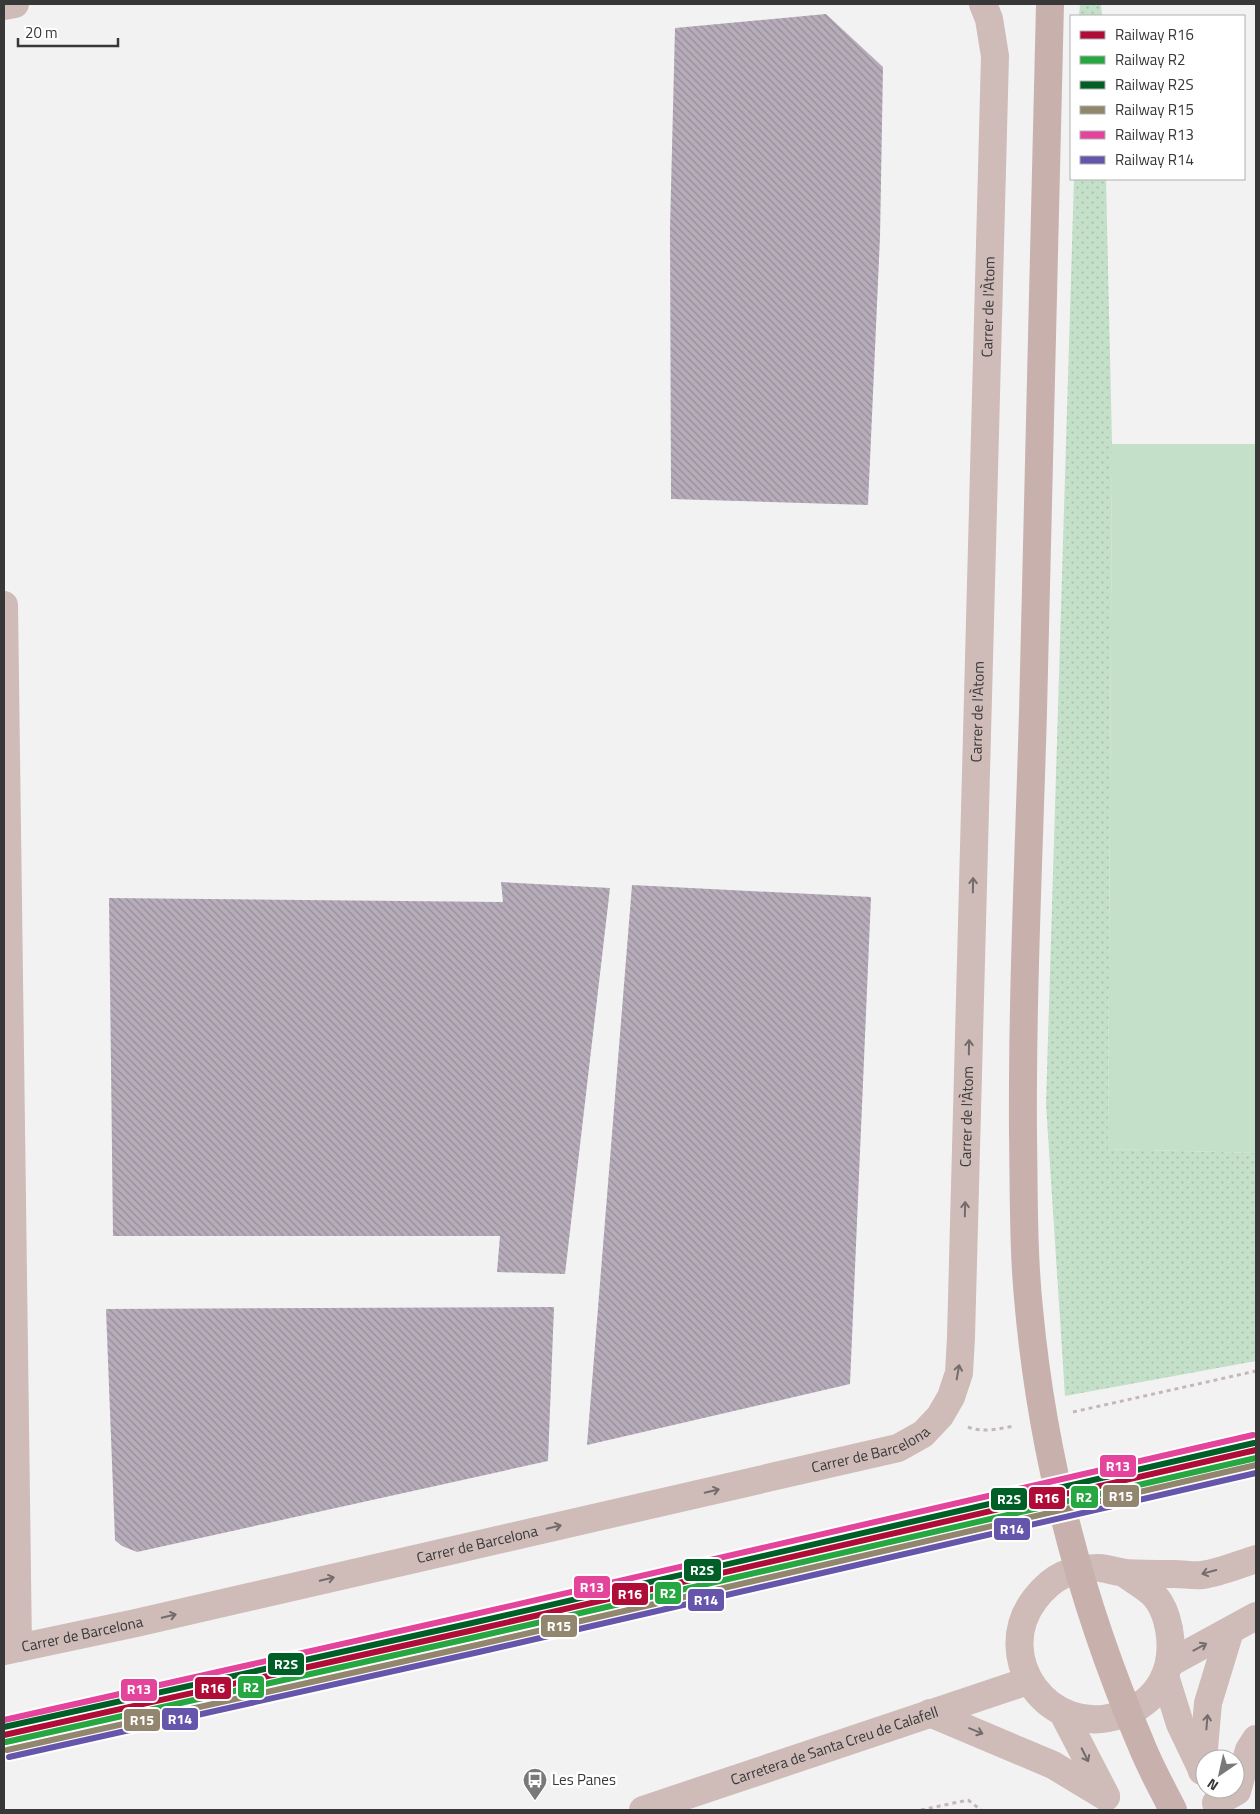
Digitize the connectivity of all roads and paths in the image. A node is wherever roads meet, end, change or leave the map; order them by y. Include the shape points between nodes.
1 (15, 4) edge
2 (983, 4) edge
3 (1050, 4) edge
4 (4, 6) edge
5 (4, 605) edge
6 (1256, 1371) edge
7 (1065, 1414) dead end
8 (940, 1416) junction
9 (1017, 1425) dead end
10 (1256, 1559) edge
11 (1124, 1573) junction
12 (1256, 1616) edge
13 (1230, 1631) junction
14 (11, 1649) edge
15 (1167, 1670) junction
16 (1028, 1680) junction
17 (930, 1713) junction
18 (1063, 1713) junction
19 (1209, 1749) edge
20 (1254, 1751) edge
21 (1195, 1757) edge
22 (1245, 1772) edge
23 (1110, 1803) edge
24 (643, 1810) edge
25 (921, 1810) edge
26 (981, 1810) edge
27 (1173, 1810) edge

1 - 4 street
8 -> 2 street, Carrer de l'Àtom via 959,1373 961,1337 994,56
3 - 27 main road, bridge via 1023,1061 1024,1238 1038,1382 1058,1488 1085,1593 1111,1671 1142,1748
5 - 14 street
6 - 7 path
8 - 9 path via 975,1430
14 -> 8 street, Carrer de Barcelona via 898,1448 924,1434
10 -> 11 street via 1202,1575
11 - 15 street via 1154,1596 1168,1619 1172,1646
11 - 16 street via 1098,1567 1063,1574 1042,1590 1028,1608 1020,1634 1020,1656
12 - 13 street
15 -> 13 street
19 -> 13 street via 1208,1703
15 - 18 street via 1148,1700 1133,1711 1108,1720 1087,1720
15 - 21 street via 1180,1724
16 - 17 street, Carretera de Santa Creu de Calafell
16 - 18 street via 1040,1696
17 -> 23 street via 1053,1765
17 - 24 street, Carretera de Santa Creu de Calafell
18 -> 23 street
20 - 22 street
25 - 26 path via 968,1800

